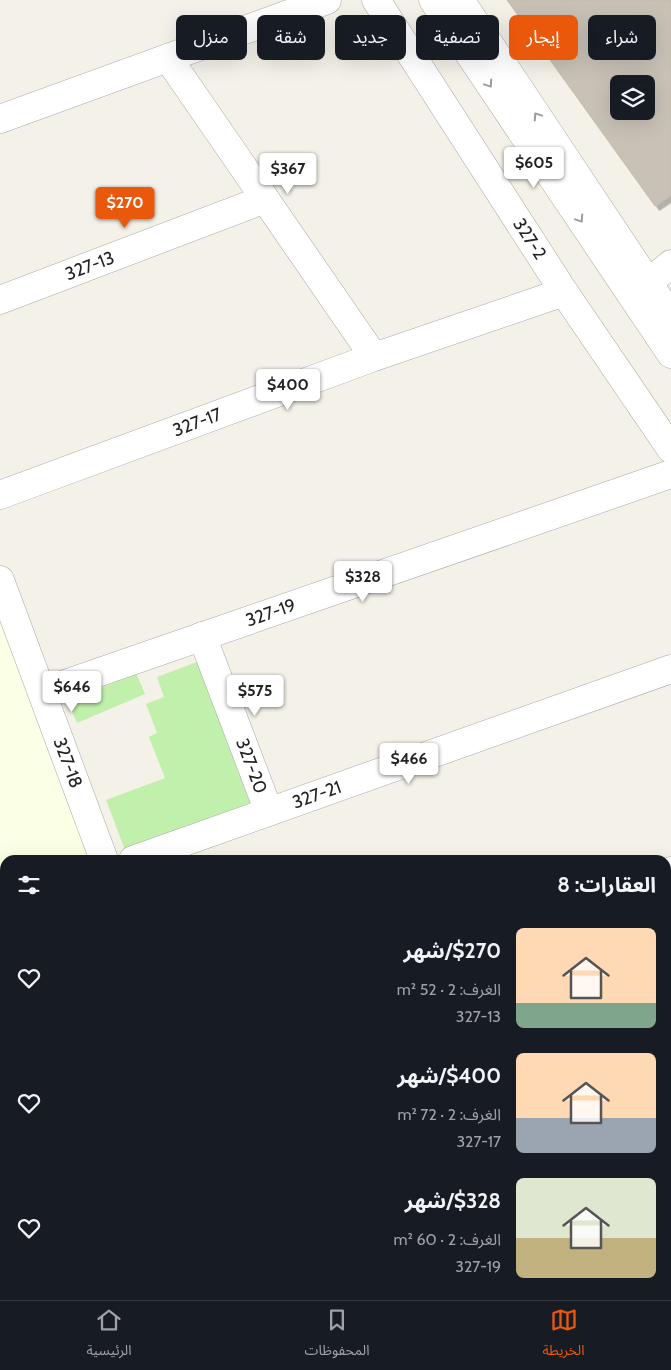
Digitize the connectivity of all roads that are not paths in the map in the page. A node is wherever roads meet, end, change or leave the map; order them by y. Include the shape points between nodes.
1 (327, 0) edge
2 (376, 0) edge
3 (432, 0) edge
4 (460, 0) edge
5 (168, 58) junction
6 (0, 119) edge
7 (265, 199) junction
8 (671, 264) edge
9 (639, 289) junction
10 (564, 292) junction
11 (0, 300) edge
12 (671, 317) edge
13 (671, 354) edge
14 (374, 357) junction
15 (671, 449) edge
16 (671, 474) edge
17 (0, 495) edge
18 (0, 580) edge
19 (202, 636) junction
20 (671, 669) edge
21 (42, 692) junction
22 (269, 812) junction
23 (102, 855) edge
24 (147, 855) edge

1 - 5 street
2 - 10 street, 327-2
3 -> 9 street
9 -> 4 street
5 - 6 street
5 - 7 street
7 - 11 street, 327-13
7 - 14 street
8 - 9 street
9 - 12 street
9 - 13 street
10 - 14 street, 327-17
10 - 15 street, 327-2
14 - 17 street, 327-17
16 - 19 street, 327-19
18 - 21 street, 327-18
19 - 21 street, 327-19
19 - 22 street, 327-20
20 - 22 street, 327-21
21 - 23 street, 327-18
22 - 24 street, 327-21

